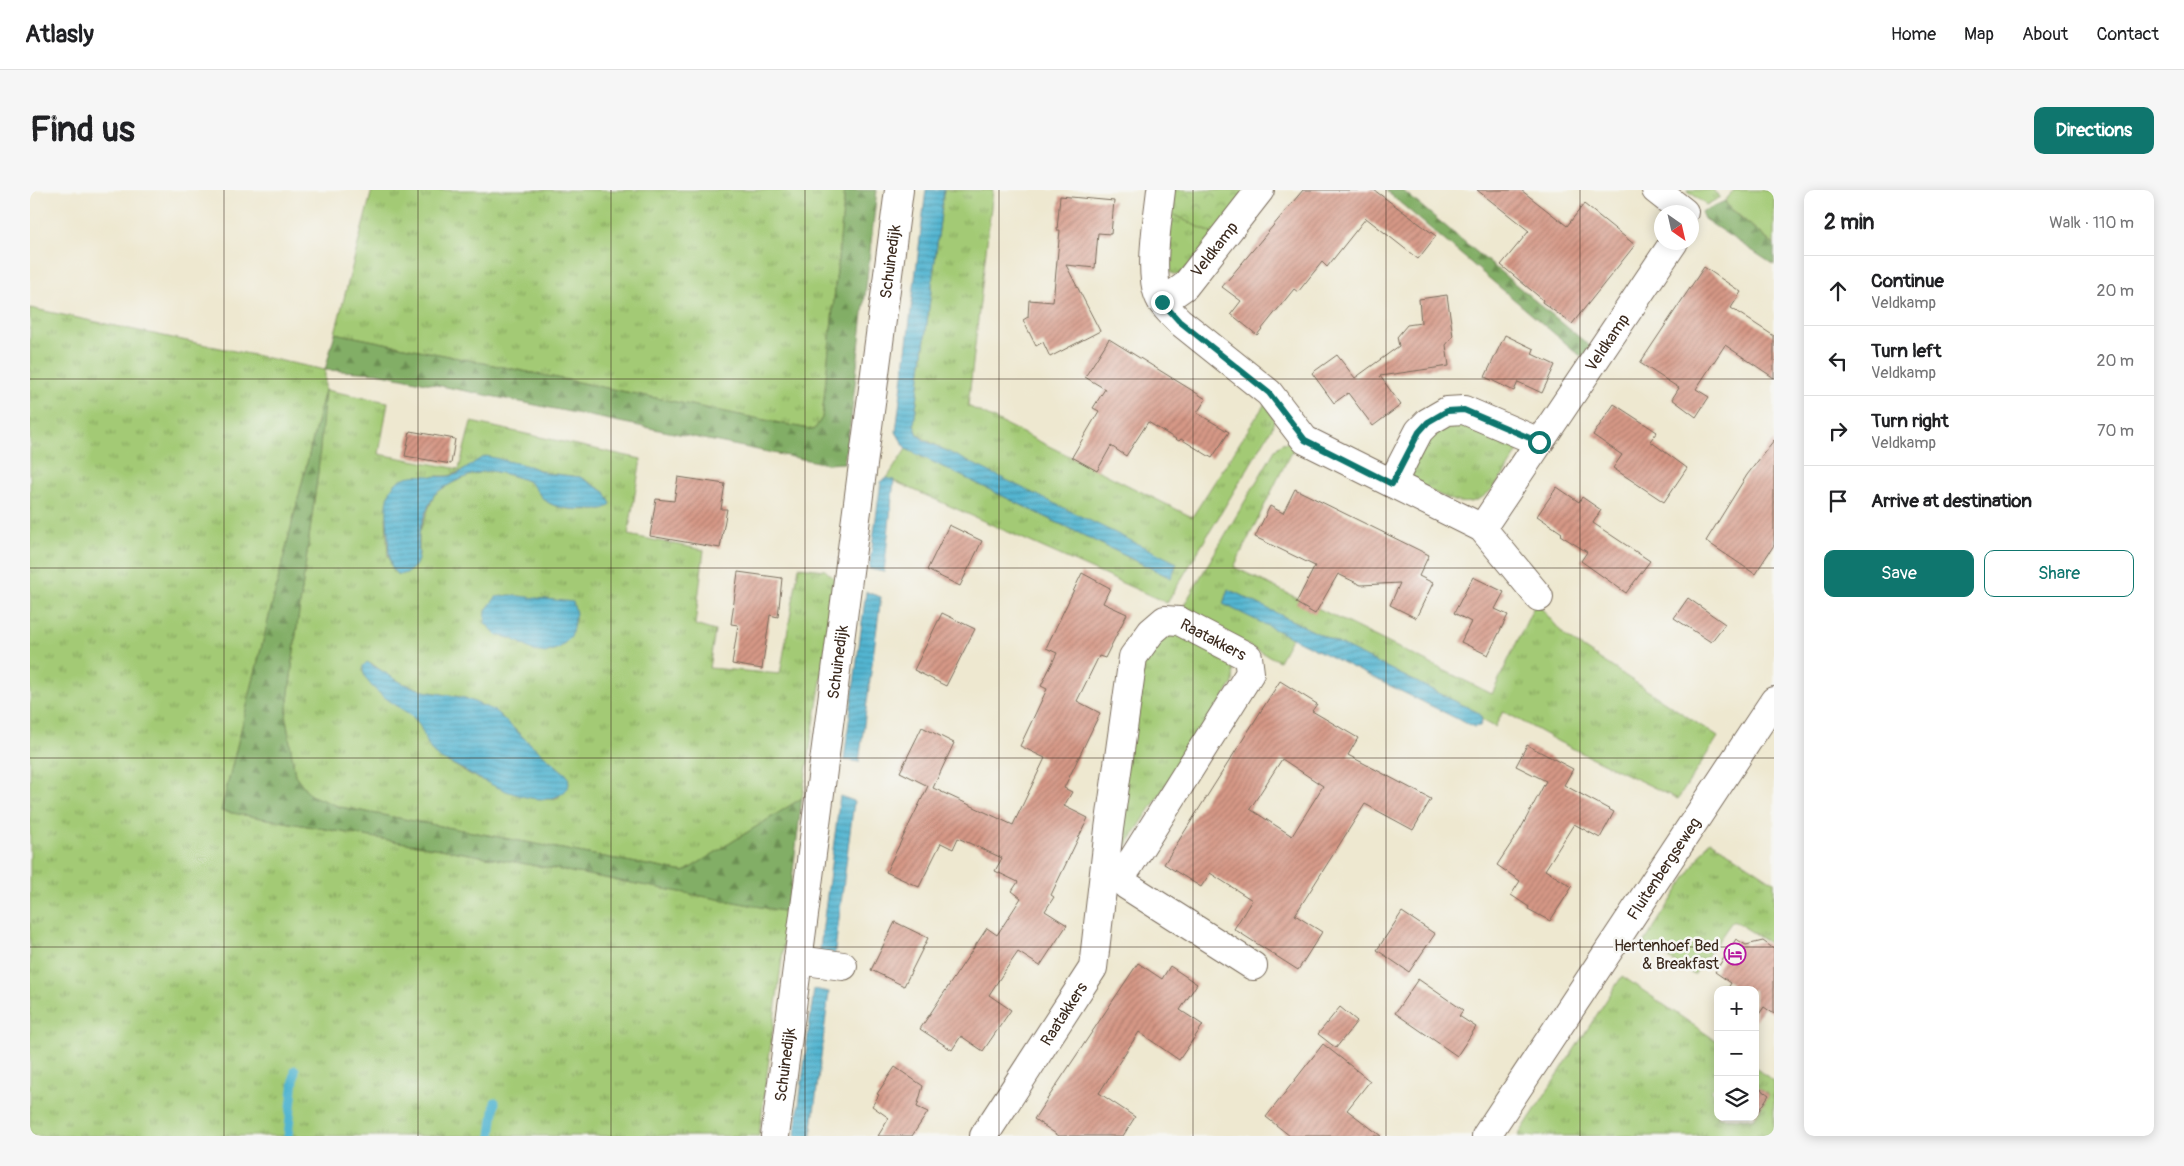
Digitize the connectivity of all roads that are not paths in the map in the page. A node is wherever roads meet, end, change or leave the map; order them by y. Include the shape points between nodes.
1 (899, 190) edge
2 (1161, 190) edge
3 (1260, 190) edge
4 (1656, 190) edge
5 (1675, 205) edge
6 (1669, 250) edge
7 (1162, 302) junction
8 (1539, 442) junction
9 (1392, 484) junction
10 (1482, 528) junction
11 (1538, 597) dead end
12 (1774, 701) edge
13 (1111, 873) junction
14 (798, 960) junction
15 (843, 966) dead end
16 (1253, 966) dead end
17 (775, 1136) edge
18 (984, 1136) edge
19 (1486, 1136) edge

1 - 14 street, Schuinedijk
2 - 7 street via 1154,272
3 - 7 street, Veldkamp via 1185,286
4 - 5 street
6 - 8 street, Veldkamp
7 - 9 street via 1179,321 1269,393 1305,440
8 - 9 street via 1464,410 1447,411 1428,422 1419,432
8 - 10 street, Veldkamp
9 - 10 street
10 - 11 street
12 - 19 street, Fluitenbergseweg
13 - 13 street, Raatakkers via 1108,829 1133,657 1165,620 1179,621 1248,657 1250,673 1128,867
13 - 16 street via 1126,886
13 - 18 street, Raatakkers via 1093,968
14 - 15 street
14 - 17 street, Schuinedijk

